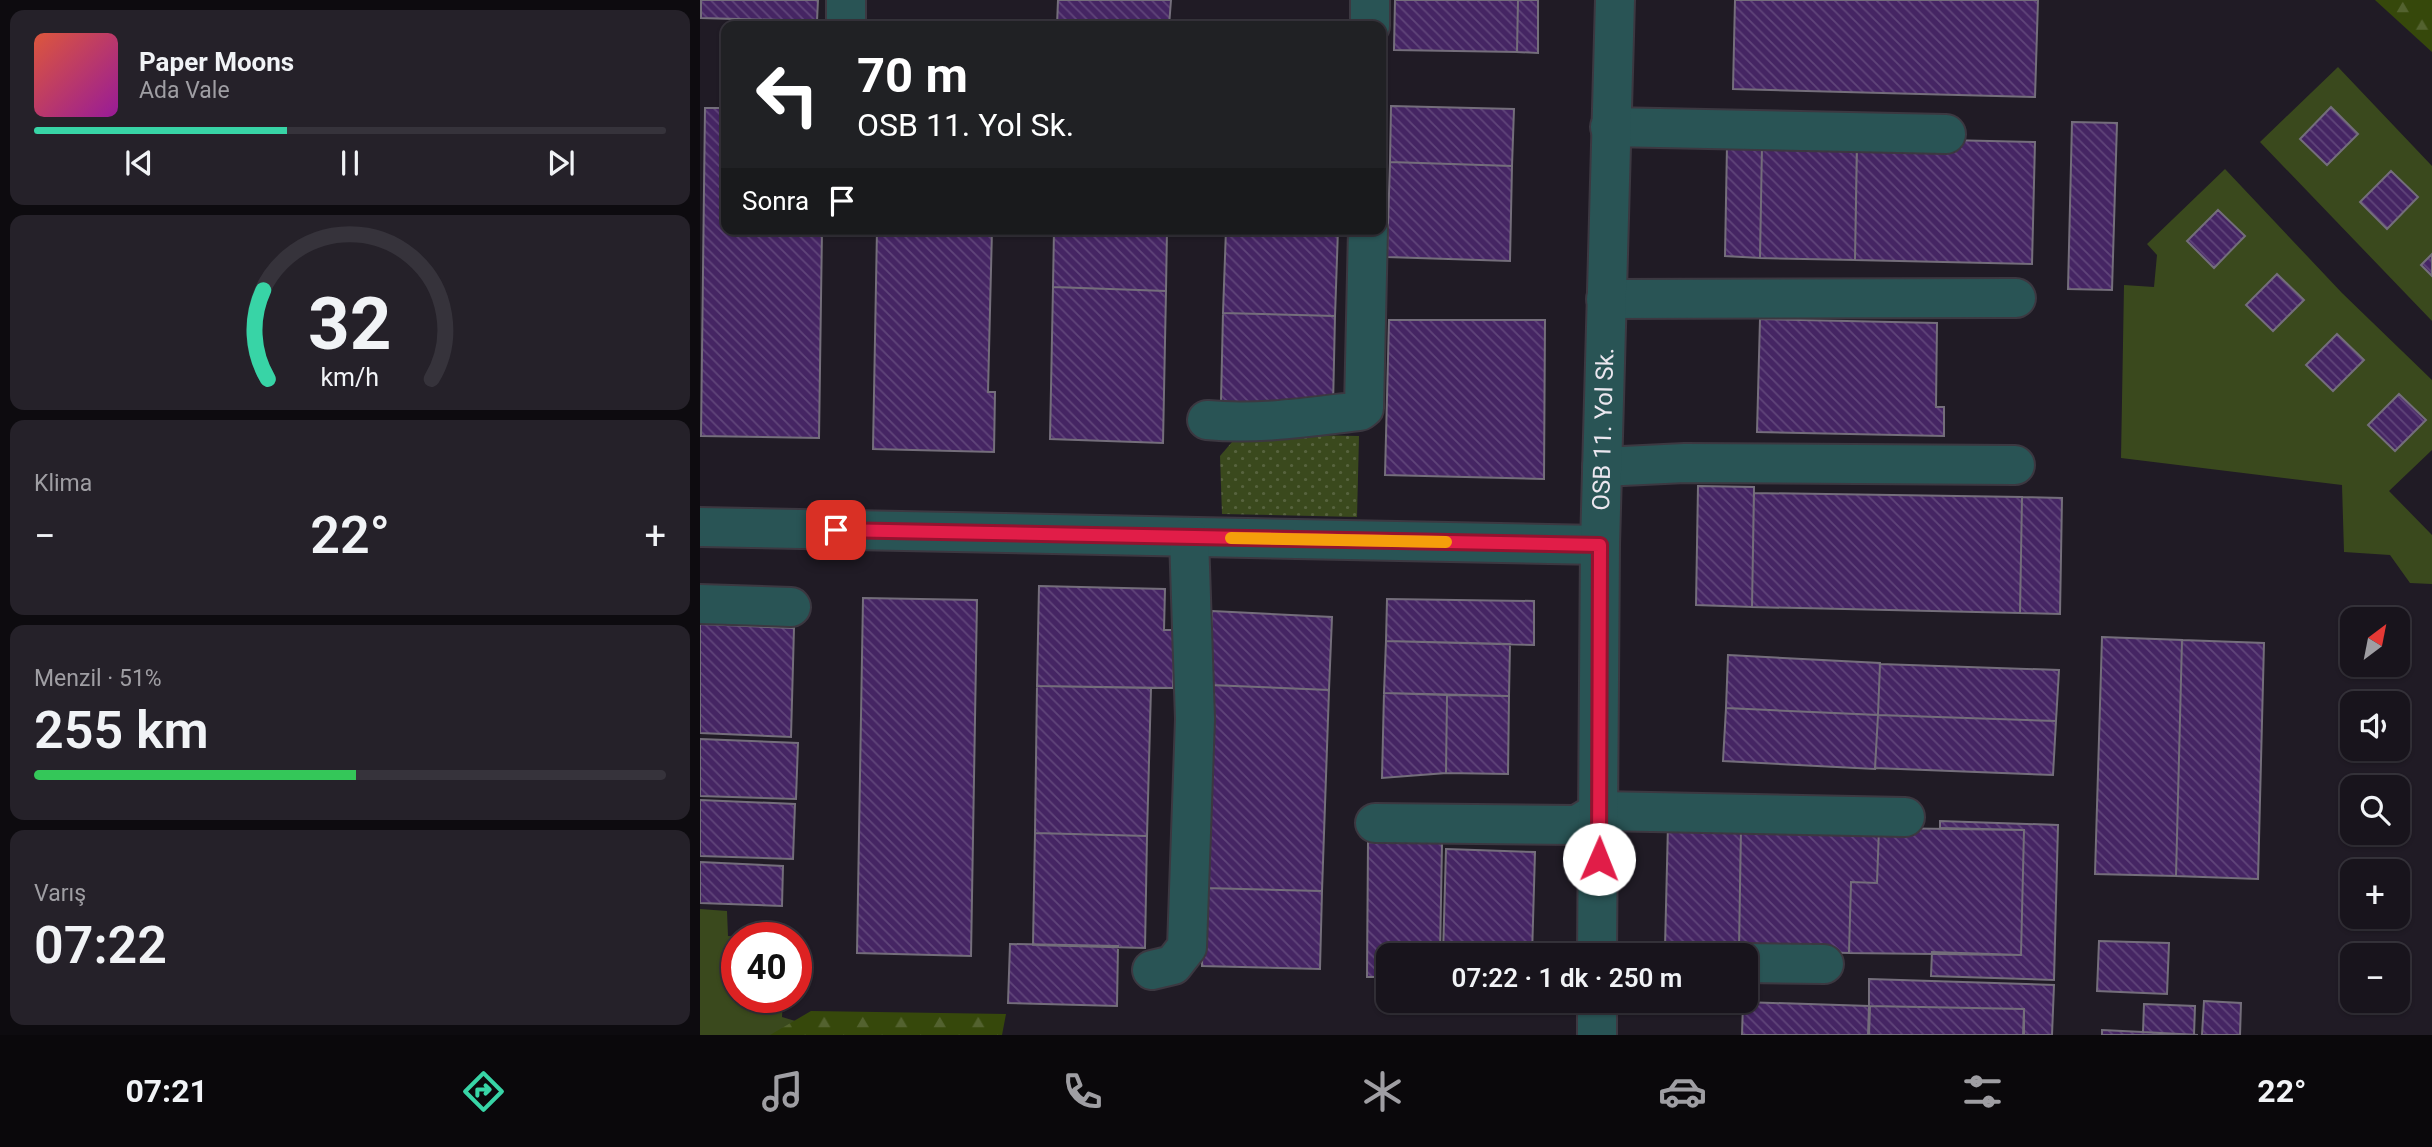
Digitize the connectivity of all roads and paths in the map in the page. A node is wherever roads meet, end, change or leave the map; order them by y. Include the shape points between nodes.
1 (846, 0) edge
2 (1370, 0) edge
3 (1615, 0) edge
4 (846, 21) edge
5 (1370, 21) edge
6 (1611, 127) junction
7 (1946, 134) dead end
8 (1368, 235) edge
9 (2016, 298) dead end
10 (1606, 299) junction
11 (1207, 421) dead end
12 (2015, 465) dead end
13 (1602, 467) junction
14 (700, 527) edge
15 (1189, 537) junction
16 (1600, 545) junction
17 (700, 604) edge
18 (791, 607) dead end
19 (1600, 811) junction
20 (1905, 817) dead end
21 (1375, 822) dead end
22 (1597, 943) edge
23 (1758, 963) edge
24 (1824, 964) dead end
25 (1152, 970) dead end
26 (1597, 1013) edge
27 (1597, 1035) edge

1 - 4 street
2 - 5 street
3 - 6 street, OSB 11. Yol Sk.
6 - 7 street
6 - 10 street, OSB 11. Yol Sk.
8 - 11 street via 1364,408 1268,421
9 - 10 street
10 - 13 street, OSB 11. Yol Sk.
12 - 13 street via 1685,463
13 - 16 street, OSB 11. Yol Sk.
14 - 15 street, OSB 11. Yol Sk.
15 - 16 street, OSB 11. Yol Sk.
15 - 25 street via 1195,719 1186,947 1173,965
16 - 19 street
17 - 18 street
19 - 20 street
19 - 21 street via 1577,825
19 - 22 street
23 - 24 street
26 - 27 street

